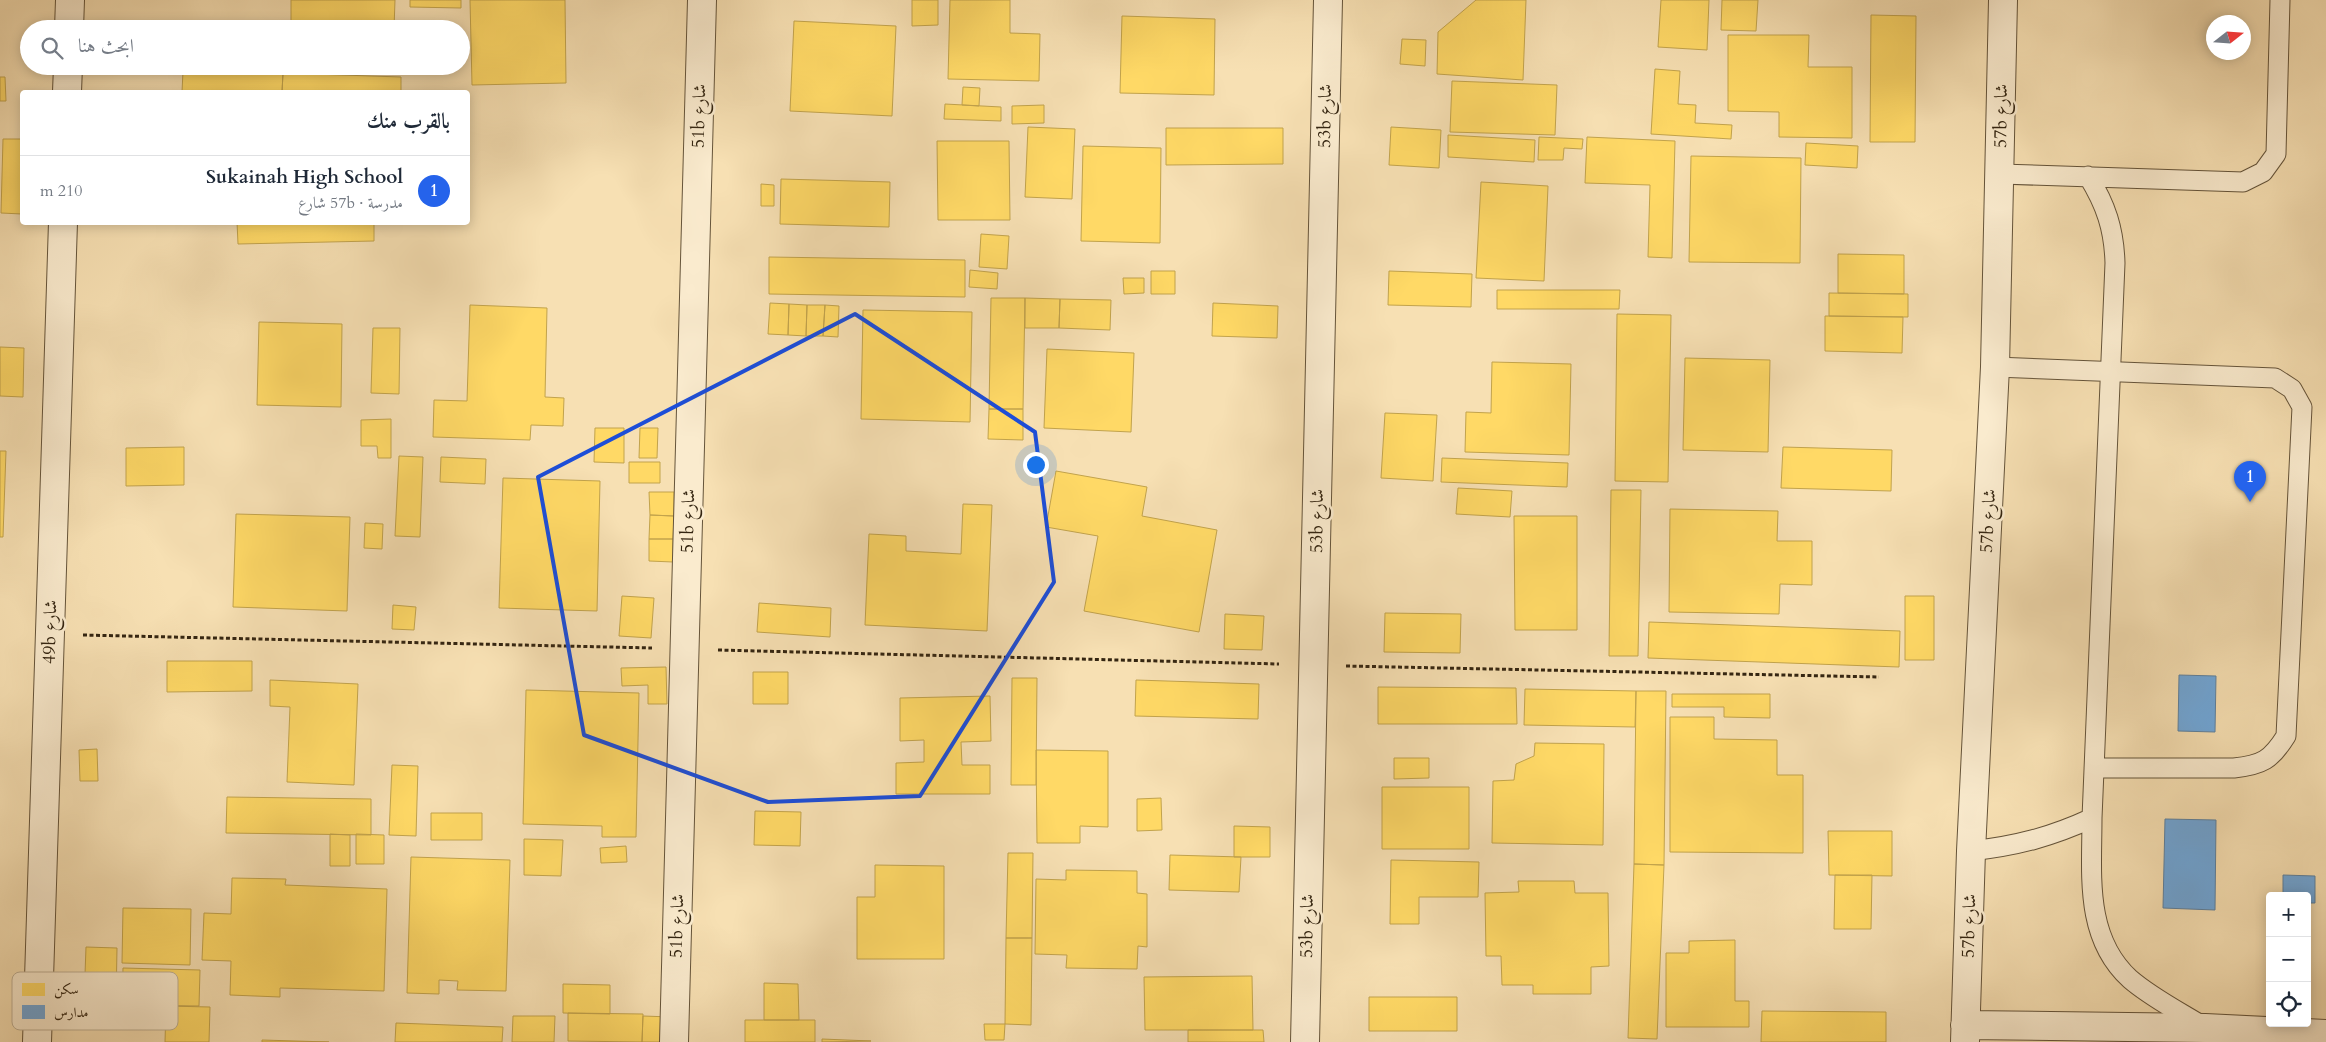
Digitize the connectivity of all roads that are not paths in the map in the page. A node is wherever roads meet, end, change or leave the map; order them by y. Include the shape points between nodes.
1 (70, 0) edge
2 (702, 0) edge
3 (1328, 0) edge
4 (2003, 0) edge
5 (2280, 0) edge
6 (69, 20) edge
7 (68, 75) edge
8 (67, 90) edge
9 (2000, 174) junction
10 (2088, 176) junction
11 (63, 225) edge
12 (1995, 367) junction
13 (2110, 371) junction
14 (2094, 768) junction
15 (2092, 818) junction
16 (1971, 851) junction
17 (39, 972) edge
18 (2205, 1028) junction
19 (1965, 1034) edge
20 (2326, 1034) edge
21 (674, 1042) edge
22 (1305, 1042) edge

1 - 6 street
2 - 21 street, 51b شارع
3 - 22 street, 53b شارع
4 - 9 street, 57b شارع
5 - 10 lane via 2276,154 2263,172 2243,182
7 - 8 street
9 - 10 lane
9 - 12 street, 57b شارع
10 - 13 lane via 2109,217 2114,240
11 - 17 street, 49b شارع
12 - 13 lane
12 - 16 street, 57b شارع
13 - 14 lane
13 - 14 lane via 2275,378 2292,389 2302,407 2302,428 2286,736 2274,754 2256,766
14 - 15 lane
15 - 16 lane via 2034,841
15 - 18 lane via 2092,893 2096,925 2110,955 2130,979
16 - 19 street, 57b شارع
18 - 19 street
18 - 20 street

